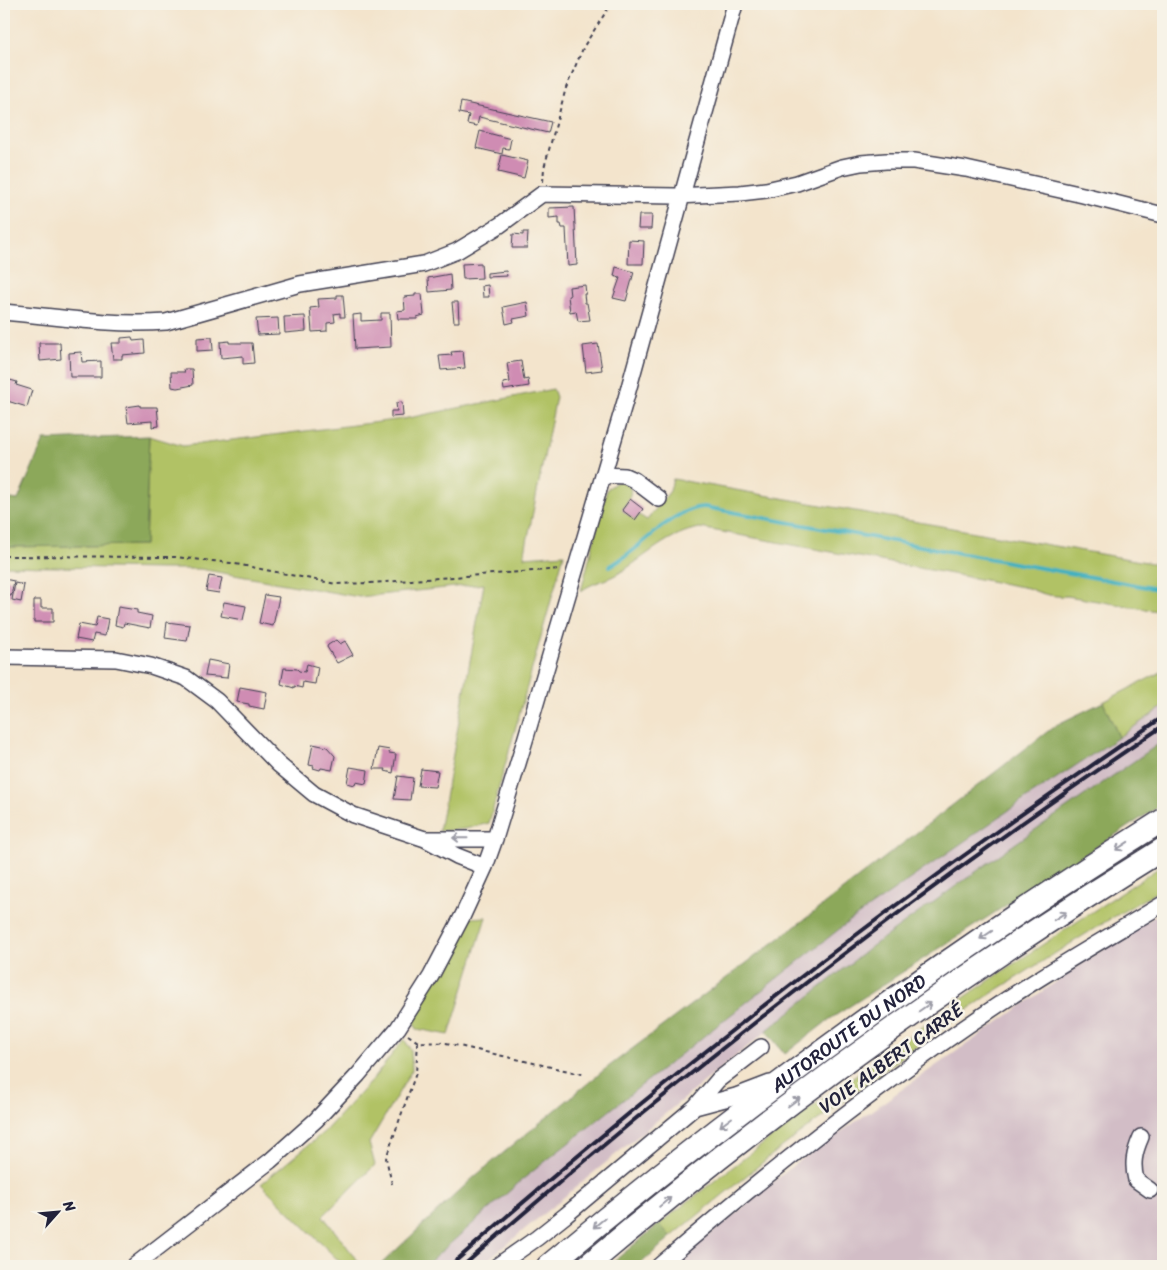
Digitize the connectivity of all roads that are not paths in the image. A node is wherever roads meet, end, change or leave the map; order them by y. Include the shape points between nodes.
1 (735, 4) edge
2 (682, 196) junction
3 (1163, 215) edge
4 (4, 312) edge
5 (603, 475) junction
6 (659, 499) dead end
7 (4, 657) edge
8 (1163, 820) edge
9 (425, 839) junction
10 (495, 839) junction
11 (1163, 849) edge
12 (485, 867) junction
13 (1163, 904) edge
14 (761, 1046) dead end
15 (783, 1079) junction
16 (695, 1107) junction
17 (1140, 1138) dead end
18 (1150, 1190) dead end
19 (134, 1266) edge
20 (497, 1266) edge
21 (548, 1266) edge
22 (587, 1266) edge
23 (659, 1266) edge

1 - 2 street
2 - 3 street via 766,190 861,163 914,161 1084,194
2 - 4 street via 542,194 457,251 424,264 300,284 166,322 106,322
2 - 5 street
5 - 6 street via 625,476
5 - 10 street
7 - 9 street via 116,659 186,678 217,701 278,764 314,794 354,815
8 -> 15 highway, AUTOROUTE DU NORD via 957,954
10 -> 9 street
9 - 12 street
10 - 12 street
22 -> 11 highway, AUTOROUTE DU NORD via 711,1165 886,1034 1025,938
12 - 19 street via 444,952 398,1028 358,1074 316,1120 270,1161
13 - 23 street, VOIE ALBERT CARRÉ via 999,1004 921,1059 785,1161
14 - 16 street via 718,1080
15 - 16 street
15 -> 21 highway, AUTOROUTE DU NORD
16 - 20 street via 537,1238
17 - 18 street via 1134,1152 1133,1167 1136,1180

